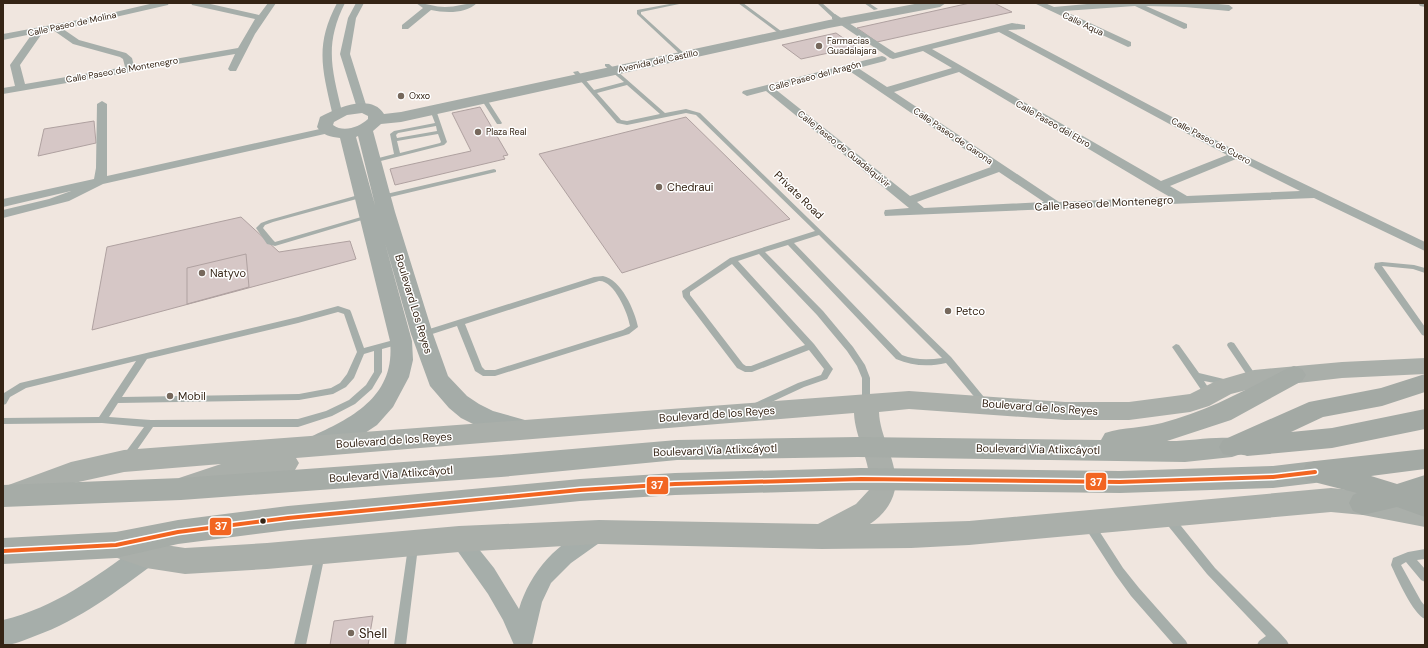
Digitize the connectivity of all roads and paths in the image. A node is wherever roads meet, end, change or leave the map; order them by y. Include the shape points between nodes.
1 (165, 3) edge
2 (194, 3) edge
3 (272, 3) edge
4 (342, 3) edge
5 (360, 3) edge
6 (420, 3) edge
7 (473, 3) edge
8 (682, 3) edge
9 (740, 3) edge
10 (819, 3) edge
11 (914, 3) edge
12 (940, 3) edge
13 (1038, 3) edge
14 (1132, 3) edge
15 (1088, 4) edge
16 (1101, 4) edge
17 (871, 6) edge
18 (428, 8) junction
19 (1229, 8) dead end
20 (1053, 10) junction
21 (261, 18) junction
22 (832, 20) junction
23 (1184, 26) dead end
24 (405, 27) dead end
25 (1022, 27) dead end
26 (56, 28) junction
27 (775, 28) junction
28 (1000, 29) junction
29 (39, 31) junction
30 (3, 37) edge
31 (1128, 44) dead end
32 (881, 48) junction
33 (924, 48) junction
34 (677, 49) junction
35 (241, 50) junction
36 (346, 50) junction
37 (870, 51) junction
38 (326, 52) junction
39 (850, 67) junction
40 (610, 68) junction
41 (130, 69) junction
42 (233, 69) dead end
43 (959, 69) junction
44 (579, 75) junction
45 (342, 80) junction
46 (628, 83) junction
47 (21, 87) junction
48 (768, 88) junction
49 (3, 91) edge
50 (886, 91) junction
51 (592, 92) junction
52 (747, 94) dead end
53 (484, 99) junction
54 (102, 104) dead end
55 (434, 110) junction
56 (337, 112) junction
57 (664, 115) junction
58 (354, 123) junction
59 (499, 123) dead end
60 (402, 124) junction
61 (438, 124) junction
62 (440, 132) junction
63 (394, 140) junction
64 (1236, 155) junction
65 (397, 156) junction
66 (373, 161) junction
67 (1000, 168) junction
68 (494, 171) dead end
69 (100, 178) junction
70 (1160, 186) junction
71 (1318, 194) junction
72 (3, 195) edge
73 (1184, 199) junction
74 (3, 202) edge
75 (909, 202) junction
76 (1056, 205) junction
77 (375, 206) junction
78 (919, 210) junction
79 (890, 213) dead end
80 (3, 214) edge
81 (820, 232) junction
82 (788, 242) junction
83 (1425, 247) edge
84 (761, 252) junction
85 (733, 260) junction
86 (1425, 271) edge
87 (460, 322) junction
88 (1425, 333) edge
89 (412, 338) junction
90 (1231, 345) dead end
91 (811, 346) junction
92 (378, 347) junction
93 (1176, 347) dead end
94 (361, 352) junction
95 (144, 356) junction
96 (948, 359) junction
97 (1425, 366) edge
98 (1294, 375) junction
99 (1196, 376) junction
100 (1246, 381) junction
101 (1425, 383) edge
102 (1210, 396) junction
103 (116, 400) junction
104 (3, 402) edge
105 (985, 404) junction
106 (742, 413) junction
107 (867, 414) junction
108 (1425, 419) edge
109 (102, 420) junction
110 (3, 422) edge
111 (151, 424) junction
112 (586, 425) junction
113 (524, 430) junction
114 (315, 446) junction
115 (1232, 447) junction
116 (1060, 449) junction
117 (1425, 459) edge
118 (124, 461) junction
119 (1315, 472) junction
120 (1425, 486) edge
121 (181, 489) junction
122 (6, 496) edge
123 (1398, 496) junction
124 (1363, 503) junction
125 (1425, 505) edge
126 (1166, 515) junction
127 (1425, 515) edge
128 (1088, 522) junction
129 (599, 532) junction
130 (822, 537) junction
131 (459, 539) junction
132 (414, 542) junction
133 (116, 545) junction
134 (3, 551) edge
135 (321, 551) junction
136 (1425, 554) edge
137 (146, 555) junction
138 (1408, 557) junction
139 (1425, 577) edge
140 (1421, 604) edge
141 (1425, 614) edge
142 (3, 633) edge
143 (1275, 636) junction
144 (524, 642) edge
145 (300, 645) edge
146 (400, 645) edge
147 (1182, 645) edge
148 (1263, 645) edge
149 (1283, 645) edge

1 - 26 street, Calle Paseo de Molina
2 - 21 street
3 - 21 street
4 - 38 street via 329,28
5 - 36 street via 352,18
6 - 18 street
7 - 18 street via 460,9
8 - 34 lane via 639,11 639,14
9 - 27 lane
10 - 22 lane
11 - 17 main road, Avenida del Castillo
12 - 22 main road, Avenida del Castillo
13 - 20 street, Calle Aqua
14 - 16 street
14 - 19 street
14 - 23 street
15 - 16 street
15 - 20 street
17 - 22 main road, Avenida del Castillo
18 - 24 street
20 - 31 street, Calle Aqua
21 - 35 street
22 - 27 main road, Avenida del Castillo
22 - 32 street
22 - 37 street
25 - 28 street
26 - 29 street, Calle Paseo de Molina
26 - 41 street via 76,42 124,55
27 - 34 main road, Avenida del Castillo
28 - 33 street
28 - 64 street, Calle Paseo de Cuero
29 - 30 street, Calle Paseo de Molina
29 - 47 street via 15,65
32 - 33 street via 893,56
32 - 37 street
33 - 43 street, Calle Paseo del Ebro
34 - 40 main road, Avenida del Castillo
35 - 41 street, Calle Paseo de Montenegro
35 - 42 street
36 - 38 street
36 - 45 street
37 - 39 street, Calle Paseo del Aragón via 882,59
38 - 45 street
39 - 48 street, Calle Paseo del Aragón
39 - 50 street, Calle Paseo de Garona
40 - 44 main road, Avenida del Castillo
40 - 46 lane
41 - 47 street, Calle Paseo de Montenegro
43 - 50 street
43 - 70 street, Calle Paseo del Ebro
44 - 51 lane
44 - 53 main road, Avenida del Castillo
44 - 58 main road, Avenida del Castillo
45 - 56 street
45 - 58 street
46 - 51 lane
46 - 57 lane
47 - 49 street, Calle Paseo de Montenegro
48 - 52 street, Calle Paseo del Aragón
48 - 75 street, Calle Paseo de Guadalquivir
50 - 67 street, Calle Paseo de Garona
51 - 57 lane, Private Road via 619,122 628,123
53 - 55 main road, Avenida del Castillo
53 - 59 lane
54 - 69 street
55 - 60 main road, Avenida del Castillo
55 - 61 lane
56 - 58 main road
56 - 58 main road via 326,120
57 - 81 lane, Private Road via 686,111 698,114
58 - 60 main road, Avenida del Castillo
58 - 66 main road, Boulevard Los Reyes
58 - 69 street
58 - 77 main road, Boulevard Los Reyes
60 - 61 lane
60 - 63 lane via 394,134
61 - 62 lane
62 - 63 lane
62 - 65 lane via 444,142 442,144
63 - 65 lane
64 - 70 street
64 - 71 street, Calle Paseo de Cuero
65 - 66 lane
66 - 77 main road, Boulevard Los Reyes
67 - 75 street
67 - 76 street, Calle Paseo de Garona
68 - 77 lane
69 - 72 street
69 - 74 street
69 - 80 street via 86,191 59,201
70 - 73 street, Calle Paseo del Ebro
71 - 73 street, Calle Paseo de Montenegro
71 - 83 street, Calle Paseo de Cuero
73 - 76 street, Calle Paseo de Montenegro
75 - 78 street, Calle Paseo de Guadalquivir
76 - 78 street, Calle Paseo de Montenegro
77 - 77 lane via 271,221 259,228 270,242 275,244
77 - 89 main road, Boulevard Los Reyes
78 - 79 street, Calle Paseo de Montenegro
81 - 82 lane, Private Road
81 - 96 lane
82 - 84 lane, Private Road
82 - 96 lane via 898,357 912,362
84 - 85 lane
84 - 107 lane via 845,342 859,363 866,378
85 - 91 lane
85 - 91 lane via 690,287 686,295 740,366 752,369
86 - 88 lane via 1414,267 1378,265
87 - 87 lane via 478,369 483,373 495,373 626,332 634,327 634,319 614,283 606,279 597,279
87 - 89 lane
89 - 92 lane
89 - 113 main road, Boulevard Los Reyes via 438,380 458,402 486,419
89 - 114 main road, Boulevard Los Reyes via 398,379 383,405 366,421
90 - 100 lane
91 - 106 lane via 829,369 828,374
92 - 94 lane
92 - 111 lane via 378,372 369,387 352,402 329,414 298,423
93 - 99 lane
94 - 95 lane via 347,312 338,309
94 - 103 lane via 351,376 333,391 299,397
95 - 103 lane
95 - 104 lane via 23,385 7,395
96 - 105 lane
97 - 98 main road, Boulevard de los Reyes
98 - 100 main road, Boulevard de los Reyes
98 - 116 highway via 1222,413 1162,433
99 - 100 lane via 1218,382
99 - 102 lane
100 - 102 main road, Boulevard de los Reyes via 1224,387
101 - 115 highway via 1382,397 1318,409
102 - 105 main road, Boulevard de los Reyes via 1190,404 1115,411 1065,411
103 - 109 lane
105 - 107 main road, Boulevard de los Reyes via 909,400
106 - 107 main road, Boulevard de los Reyes
106 - 112 main road, Boulevard de los Reyes
107 - 130 main road via 884,481 881,495 866,512
108 - 115 highway, Boulevard Vía Atlixcáyotl via 1332,438
109 - 110 lane
109 - 111 lane
111 - 118 lane
112 - 113 main road, Boulevard de los Reyes
112 - 121 main road via 551,437 520,442 254,467 219,474
113 - 114 main road, Boulevard de los Reyes
114 - 118 main road, Boulevard de los Reyes
115 - 116 highway, Boulevard Vía Atlixcáyotl via 1185,452
116 - 121 highway, Boulevard Vía Atlixcáyotl via 858,447 677,450 501,466
117 - 119 highway
118 - 122 main road, Boulevard de los Reyes via 71,473
119 - 123 highway
119 - 133 highway via 1273,477 1120,482 860,480 675,484 580,490 288,518 178,532
120 - 123 highway
121 - 122 highway, Boulevard Vía Atlixcáyotl
123 - 124 highway
123 - 125 highway
124 - 126 main road via 1331,500
124 - 127 main road
126 - 128 main road
126 - 143 lane via 1211,571
128 - 130 main road via 969,533
128 - 147 lane via 1135,592
129 - 130 main road
129 - 131 main road
129 - 144 street via 562,557 537,587 529,606
131 - 132 main road
131 - 144 street via 491,578 512,614
132 - 135 main road
132 - 146 lane
133 - 134 highway
133 - 137 main road
135 - 137 main road via 185,561
135 - 145 lane
136 - 138 lane
137 - 142 street via 60,615
138 - 139 lane
138 - 140 lane via 1397,561 1396,565
140 - 141 lane
143 - 148 lane
143 - 149 lane

